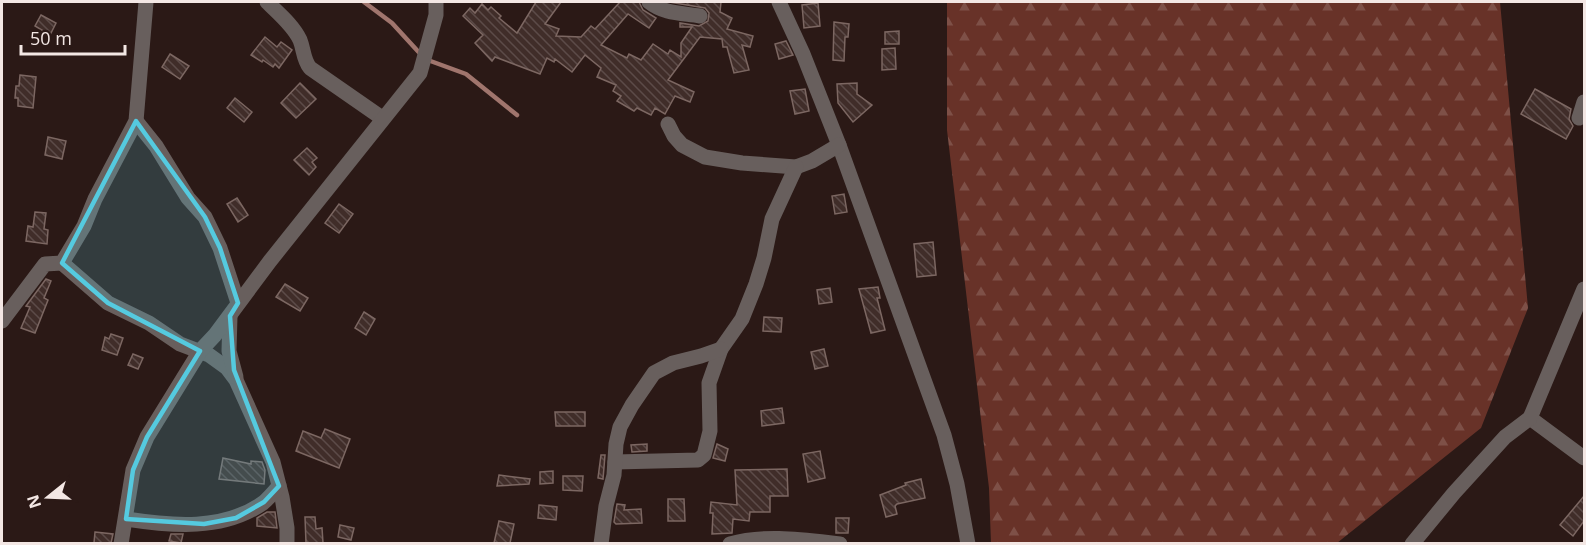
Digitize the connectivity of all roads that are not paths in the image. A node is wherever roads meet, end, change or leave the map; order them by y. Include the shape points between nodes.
1 (146, 2) edge
2 (267, 2) edge
3 (436, 2) edge
4 (649, 2) edge
5 (779, 2) edge
6 (699, 16) dead end
7 (1584, 102) edge
8 (382, 118) junction
9 (1579, 118) dead end
10 (136, 121) junction
11 (668, 124) dead end
12 (839, 145) junction
13 (796, 167) junction
14 (62, 263) junction
15 (1584, 289) edge
16 (234, 309) junction
17 (2, 321) edge
18 (721, 349) junction
19 (200, 351) junction
20 (236, 380) junction
21 (1530, 418) junction
22 (1584, 458) edge
23 (615, 462) junction
24 (279, 486) junction
25 (126, 519) junction
26 (793, 541) edge
27 (121, 543) edge
28 (287, 543) edge
29 (601, 543) edge
30 (730, 543) edge
31 (840, 543) edge
32 (968, 543) edge
33 (1412, 543) edge

1 - 10 street
2 - 8 street via 293,29 310,68
3 - 8 street via 420,72
4 - 6 street via 668,12
5 - 12 street
7 - 9 street
8 - 16 street
10 - 14 street
10 - 16 street via 205,217 220,248
11 - 13 street via 682,145 705,157
12 - 13 street
12 - 32 street via 944,435
13 - 18 street via 772,219 764,258 742,319
14 - 17 street via 45,264
14 - 19 street via 108,303 149,323 180,345
15 - 21 street
16 - 19 street
16 - 20 street via 229,351
18 - 23 street via 673,363 654,373 620,427
18 - 23 street via 709,383 710,431 704,455
19 - 20 street via 227,368
19 - 25 street via 147,437 133,470
20 - 24 street via 273,462
21 - 22 street
21 - 33 street via 1505,436
23 - 29 street
24 - 25 street via 264,502 236,518 204,524
24 - 28 street
25 - 27 street
26 - 30 street
26 - 31 street

